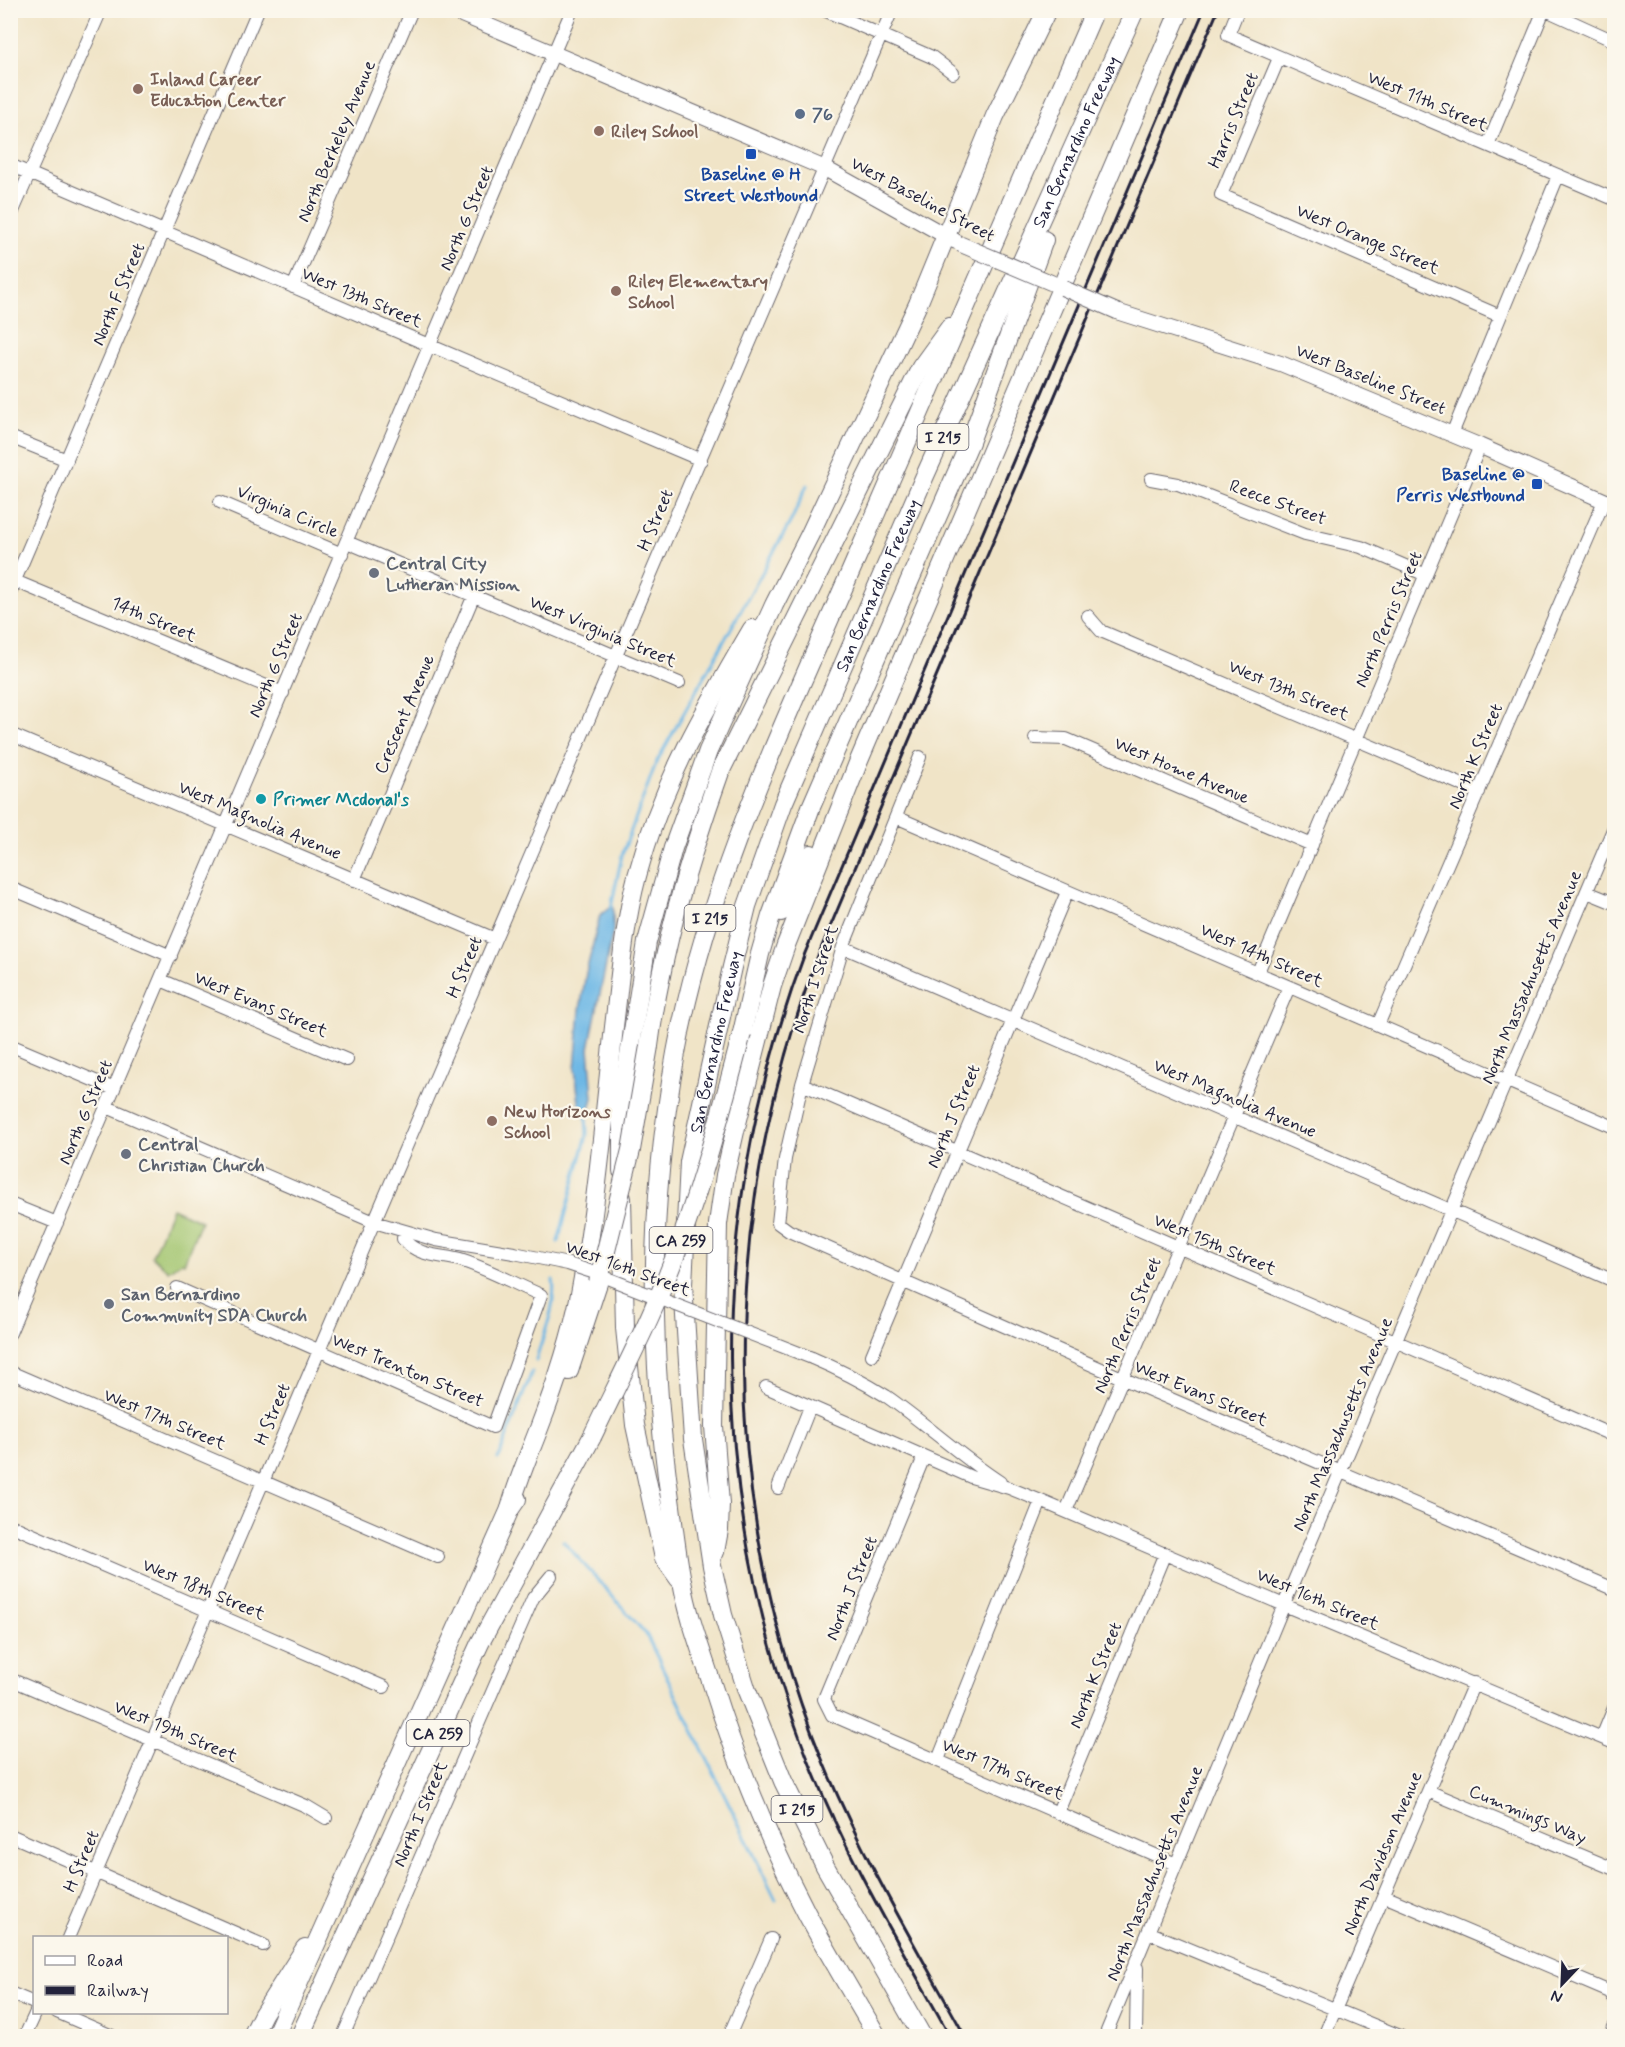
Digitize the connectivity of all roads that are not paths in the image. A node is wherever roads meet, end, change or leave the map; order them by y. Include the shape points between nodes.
1 (101, 10) edge
2 (258, 10) edge
3 (412, 10) edge
4 (451, 10) edge
5 (572, 10) edge
6 (824, 10) edge
7 (892, 10) edge
8 (1047, 10) edge
9 (1095, 10) edge
10 (1135, 10) edge
11 (1180, 10) edge
12 (1239, 10) edge
13 (1545, 10) edge
14 (882, 35) junction
15 (1614, 41) edge
16 (554, 53) junction
17 (1279, 58) junction
18 (953, 73) dead end
19 (1093, 104) junction
20 (1488, 145) junction
21 (10, 165) edge
22 (824, 168) junction
23 (29, 173) junction
24 (1558, 176) junction
25 (1221, 195) joint
26 (1614, 199) edge
27 (10, 218) edge
28 (164, 231) junction
29 (953, 240) junction
30 (293, 287) junction
31 (1063, 288) junction
32 (970, 299) junction
33 (1500, 316) junction
34 (431, 346) junction
35 (1452, 434) junction
36 (10, 437) edge
37 (1480, 446) junction
38 (67, 460) junction
39 (701, 460) junction
40 (1151, 479) dead end
41 (220, 502) dead end
42 (1609, 503) edge
43 (345, 548) junction
44 (1426, 574) junction
45 (12, 584) edge
46 (474, 596) junction
47 (774, 605) junction
48 (1088, 616) dead end
49 (616, 657) junction
50 (679, 683) dead end
51 (283, 693) junction
52 (10, 734) edge
53 (1035, 738) dead end
54 (1356, 739) junction
55 (920, 757) dead end
56 (858, 763) junction
57 (1479, 792) junction
58 (896, 817) junction
59 (226, 826) junction
60 (1614, 827) edge
61 (1312, 845) junction
62 (354, 880) junction
63 (10, 888) edge
64 (1067, 892) junction
65 (1587, 892) junction
66 (1614, 903) edge
67 (495, 939) junction
68 (843, 947) junction
69 (760, 954) junction
70 (171, 956) junction
71 (1258, 972) junction
72 (161, 980) junction
73 (1288, 987) junction
74 (1013, 1020) junction
75 (1378, 1025) junction
76 (10, 1045) edge
77 (347, 1060) dead end
78 (1506, 1081) junction
79 (802, 1084) junction
80 (114, 1089) junction
81 (107, 1107) junction
82 (1234, 1118) junction
83 (1614, 1126) edge
84 (958, 1151) junction
85 (10, 1204) edge
86 (1451, 1210) junction
87 (374, 1222) junction
88 (57, 1223) junction
89 (778, 1223) joint
90 (404, 1232) junction
91 (1179, 1249) junction
92 (1614, 1281) edge
93 (903, 1282) junction
94 (177, 1288) dead end
95 (10, 1333) edge
96 (1396, 1341) junction
97 (318, 1352) junction
98 (872, 1355) dead end
99 (10, 1372) edge
100 (1124, 1379) junction
101 (766, 1387) dead end
102 (810, 1407) junction
103 (1614, 1436) edge
104 (924, 1457) junction
105 (1341, 1473) junction
106 (263, 1481) junction
107 (778, 1488) dead end
108 (1009, 1488) junction
109 (1041, 1501) junction
110 (510, 1509) junction
111 (1066, 1511) junction
112 (10, 1525) edge
113 (1165, 1553) junction
114 (438, 1557) dead end
115 (712, 1566) junction
116 (551, 1576) dead end
117 (682, 1583) junction
118 (1614, 1589) edge
119 (1284, 1605) junction
120 (208, 1610) junction
121 (10, 1679) edge
122 (1474, 1683) junction
123 (384, 1687) dead end
124 (824, 1699) joint
125 (1614, 1708) edge
126 (1602, 1737) junction
127 (152, 1740) junction
128 (1614, 1743) edge
129 (938, 1760) junction
130 (1428, 1791) junction
131 (1058, 1812) junction
132 (326, 1818) dead end
133 (10, 1835) edge
134 (1176, 1864) junction
135 (1614, 1869) edge
136 (96, 1872) junction
137 (339, 1895) junction
138 (1384, 1896) junction
139 (1148, 1932) junction
140 (69, 1936) edge
141 (771, 1939) dead end
142 (263, 1945) dead end
143 (1137, 1961) junction
144 (10, 1993) edge
145 (1614, 1998) edge
146 (33, 2003) edge
147 (1336, 2010) junction
148 (36, 2014) edge
149 (59, 2014) edge
150 (1614, 2027) edge
151 (25, 2037) edge
152 (112, 2037) edge
153 (252, 2037) edge
154 (275, 2037) edge
155 (302, 2037) edge
156 (343, 2037) edge
157 (729, 2037) edge
158 (876, 2037) edge
159 (921, 2037) edge
160 (1105, 2037) edge
161 (1136, 2037) edge
162 (1324, 2037) edge
163 (1400, 2037) edge
164 (1611, 2037) edge

1 - 23 street
2 - 28 street, North F Street
3 - 30 street, North Berkeley Avenue
4 - 16 main road, West Baseline Street
5 - 16 street, North G Street
6 - 14 street
7 - 14 street, H Street
8 - 29 highway via 995,116
9 - 32 highway, San Bernardino Freeway / I 215
10 - 19 highway, San Bernardino Freeway / I 215
11 - 31 highway
12 - 17 street, West 11th Street via 1228,35
13 - 15 street
13 - 20 street
14 - 18 street via 932,57
14 - 22 street, H Street
16 - 22 main road, West Baseline Street
16 - 34 street, North G Street
17 - 20 street, West 11th Street
17 - 25 street, Harris Street
19 - 69 highway via 970,442 811,807 780,887
19 - 115 highway, San Bernardino Freeway / I 215 via 924,477 783,804 747,906 689,1162 683,1285 693,1439
20 - 24 street, West 11th Street
21 - 23 street, West 13th Street
22 - 29 main road, West Baseline Street
22 - 39 street, H Street
23 - 27 street
23 - 28 street, West 13th Street
24 - 26 street, West 11th Street
24 - 33 street
25 - 33 street, West Orange Street
28 - 30 street, West 13th Street
28 - 38 street, North F Street
29 - 31 main road, West Baseline Street, bridge
29 - 47 highway via 918,304
30 - 34 street, West 13th Street
31 - 35 main road, West Baseline Street, bridge via 1118,312 1282,364
31 - 56 highway
32 - 110 highway, bridge via 921,367 720,772 669,936 631,1150 598,1284 578,1350 525,1486
32 - 117 highway, San Bernardino Freeway / I 215 via 744,821 715,898 692,978 663,1134 654,1290 656,1371
33 - 35 street
34 - 39 street, West 13th Street
34 - 43 street, North G Street
35 - 37 main road, West Baseline Street
36 - 38 street
37 - 42 main road, West Baseline Street
37 - 44 street, North Perris Street
38 - 45 street, North F Street
39 - 49 street, H Street
40 - 44 street, Reece Street via 1178,484 1305,534 1361,547
41 - 43 street, Virginia Circle
42 - 57 street, North K Street
43 - 46 street, West Virginia Street
43 - 51 street, North G Street
44 - 54 street, North Perris Street
45 - 51 street, 14th Street
46 - 49 street, West Virginia Street
46 - 62 street, Crescent Avenue
47 - 110 highway via 764,608 699,721 656,815 637,877 625,932 591,1228 579,1296 560,1368
47 - 117 highway via 708,751 673,848 647,942 622,1101 624,1309 635,1425 664,1558
48 - 54 street, West 13th Street via 1101,631
49 - 50 street, West Virginia Street
49 - 67 street, H Street
51 - 59 street, North G Street
52 - 59 street, West Magnolia Avenue
53 - 61 street, West Home Avenue via 1066,740
54 - 57 street, West 13th Street
54 - 61 street, North Perris Street
55 - 58 street, North I Street
56 - 69 highway
56 - 115 highway via 778,967 725,1175 717,1249 715,1347 714,1426 720,1504
57 - 75 street, North K Street
58 - 64 street, West 14th Street
58 - 68 street, North I Street
59 - 62 street, West Magnolia Avenue
59 - 70 street, North G Street
60 - 65 street, North Massachusetts Avenue
61 - 71 street, North Perris Street
62 - 67 street, West Magnolia Avenue
63 - 70 street
64 - 71 street, West 14th Street
64 - 74 street, North J Street
65 - 66 street
65 - 78 street, North Massachusetts Avenue
67 - 87 street, H Street
68 - 74 street, West Magnolia Avenue
68 - 79 street, North I Street
69 - 155 highway, CA 259, bridge via 718,1124 680,1242 641,1335 592,1437 480,1642
70 - 72 street, North G Street
71 - 73 street, West 14th Street
72 - 77 street, West Evans Street
72 - 80 street, North G Street
73 - 75 street, West 14th Street
73 - 82 street, North Perris Street
74 - 82 street, West Magnolia Avenue
74 - 84 street, North J Street
75 - 78 street, West 14th Street
76 - 80 street
78 - 83 street, West 14th Street
78 - 86 street, North Massachusetts Avenue
79 - 84 street, West 15th Street
79 - 89 street, North I Street via 785,1159
80 - 81 street, North G Street
81 - 87 street, West 16th Street
81 - 88 street, North G Street
82 - 86 street, West Magnolia Avenue
82 - 91 street, North Perris Street
84 - 91 street, West 15th Street
84 - 93 street, North J Street
85 - 88 street
86 - 92 street, West Magnolia Avenue
86 - 96 street, North Massachusetts Avenue
87 - 90 street, West 16th Street
87 - 97 street, H Street
88 - 95 street, North G Street
89 - 93 street, West Evans Street
90 - 97 street, West Trenton Street via 403,1239 421,1252 461,1260 540,1295 493,1427
90 - 108 street, West 16th Street, bridge via 589,1270 812,1358 887,1397
91 - 96 street, West 15th Street
91 - 100 street, North Perris Street
93 - 98 street, North J Street
93 - 100 street, West Evans Street
94 - 97 street, West Trenton Street
96 - 103 street, West 15th Street
96 - 105 street, North Massachusetts Avenue
97 - 106 street, H Street
99 - 106 street, West 17th Street
100 - 105 street, West Evans Street
100 - 111 street, North Perris Street
101 - 102 street, West 16th Street
102 - 104 street, West 16th Street
102 - 107 street
104 - 108 street, West 16th Street
104 - 124 street, North J Street
105 - 118 street, West Evans Street
105 - 119 street, North Massachusetts Avenue
106 - 114 street, West 17th Street
106 - 120 street, H Street
108 - 109 street, West 16th Street
109 - 111 street, West 16th Street
109 - 129 street
110 - 137 highway, CA 259
111 - 113 street, West 16th Street
112 - 120 street, West 18th Street
113 - 119 street, West 16th Street
113 - 131 street, North K Street
115 - 159 highway, San Bernardino Freeway / I 215 via 744,1680 783,1781 825,1866
116 - 156 street, North I Street via 533,1598
117 - 158 highway, San Bernardino Freeway / I 215 via 720,1710 762,1818 806,1911
119 - 122 street, West 16th Street
119 - 134 street, North Massachusetts Avenue
120 - 123 street, West 18th Street
120 - 127 street, H Street
121 - 127 street, West 19th Street
122 - 126 street, West 16th Street
122 - 130 street, North Davidson Avenue
124 - 129 street, West 17th Street via 832,1714
125 - 126 street
126 - 128 street, West 16th Street
127 - 132 street, West 19th Street
127 - 136 street, H Street
129 - 131 street, West 17th Street
130 - 135 street, Cummings Way
130 - 138 street, North Davidson Avenue
131 - 134 street, West 17th Street
133 - 136 street
134 - 139 street, North Massachusetts Avenue
136 - 140 street, H Street
136 - 142 street
137 - 153 highway
137 - 154 highway, CA 259
138 - 145 street via 1610,1992
138 - 147 street, North Davidson Avenue
139 - 143 street, North Massachusetts Avenue
139 - 147 street
141 - 157 street
143 - 160 street, North Massachusetts Avenue
143 - 161 street
144 - 146 street
147 - 162 street, North Davidson Avenue
147 - 163 street
148 - 151 street
149 - 152 street
150 - 164 street

